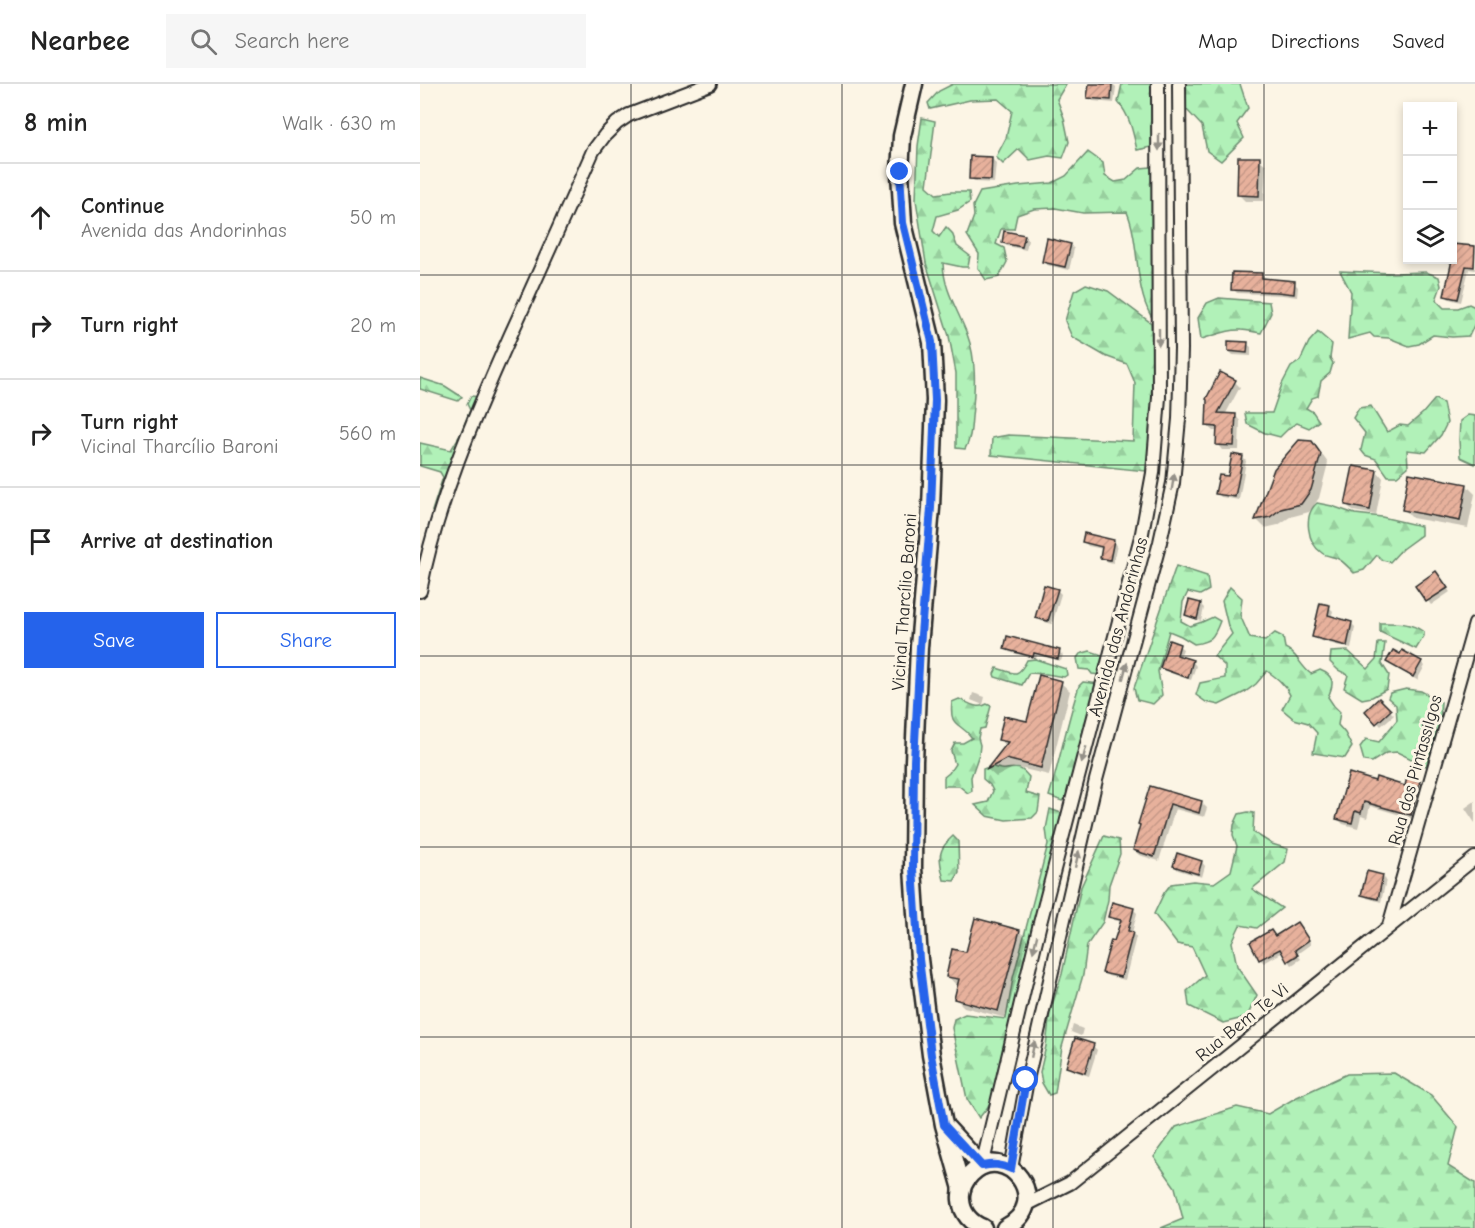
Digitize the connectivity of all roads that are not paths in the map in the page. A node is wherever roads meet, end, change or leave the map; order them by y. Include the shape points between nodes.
1 (710, 84) edge
2 (914, 84) edge
3 (1158, 84) edge
4 (1179, 84) edge
5 (420, 591) edge
6 (1475, 624) edge
7 (1475, 858) edge
8 (1389, 926) junction
9 (944, 1125) junction
10 (982, 1166) junction
11 (1011, 1169) junction
12 (962, 1189) junction
13 (1026, 1205) junction
14 (970, 1223) edge
15 (1011, 1226) edge
16 (983, 1228) edge

1 - 5 street via 629,115 605,135 594,151 448,485
2 - 9 main road, Vicinal Tharcílio Baroni via 902,136 900,183 903,223 932,342 935,400 914,750 913,868 919,959
3 -> 10 street, Avenida das Andorinhas via 1160,398 1153,473 1142,533 1040,923
11 -> 4 street, Avenida das Andorinhas via 1026,1080 1095,780 1173,483 1180,360
6 - 8 street, Rua dos Pintassilgos
7 - 8 street, Rua Bem Te Vi
8 - 13 street, Rua Bem Te Vi via 1070,1183
9 - 10 main road
9 - 12 main road, Vicinal Tharcílio Baroni
10 - 11 main road via 1002,1165
10 - 12 main road via 966,1179
11 - 13 main road via 1024,1185
12 - 14 main road, Vicinal Tharcílio Baroni via 963,1209
13 - 15 main road
14 - 16 main road

